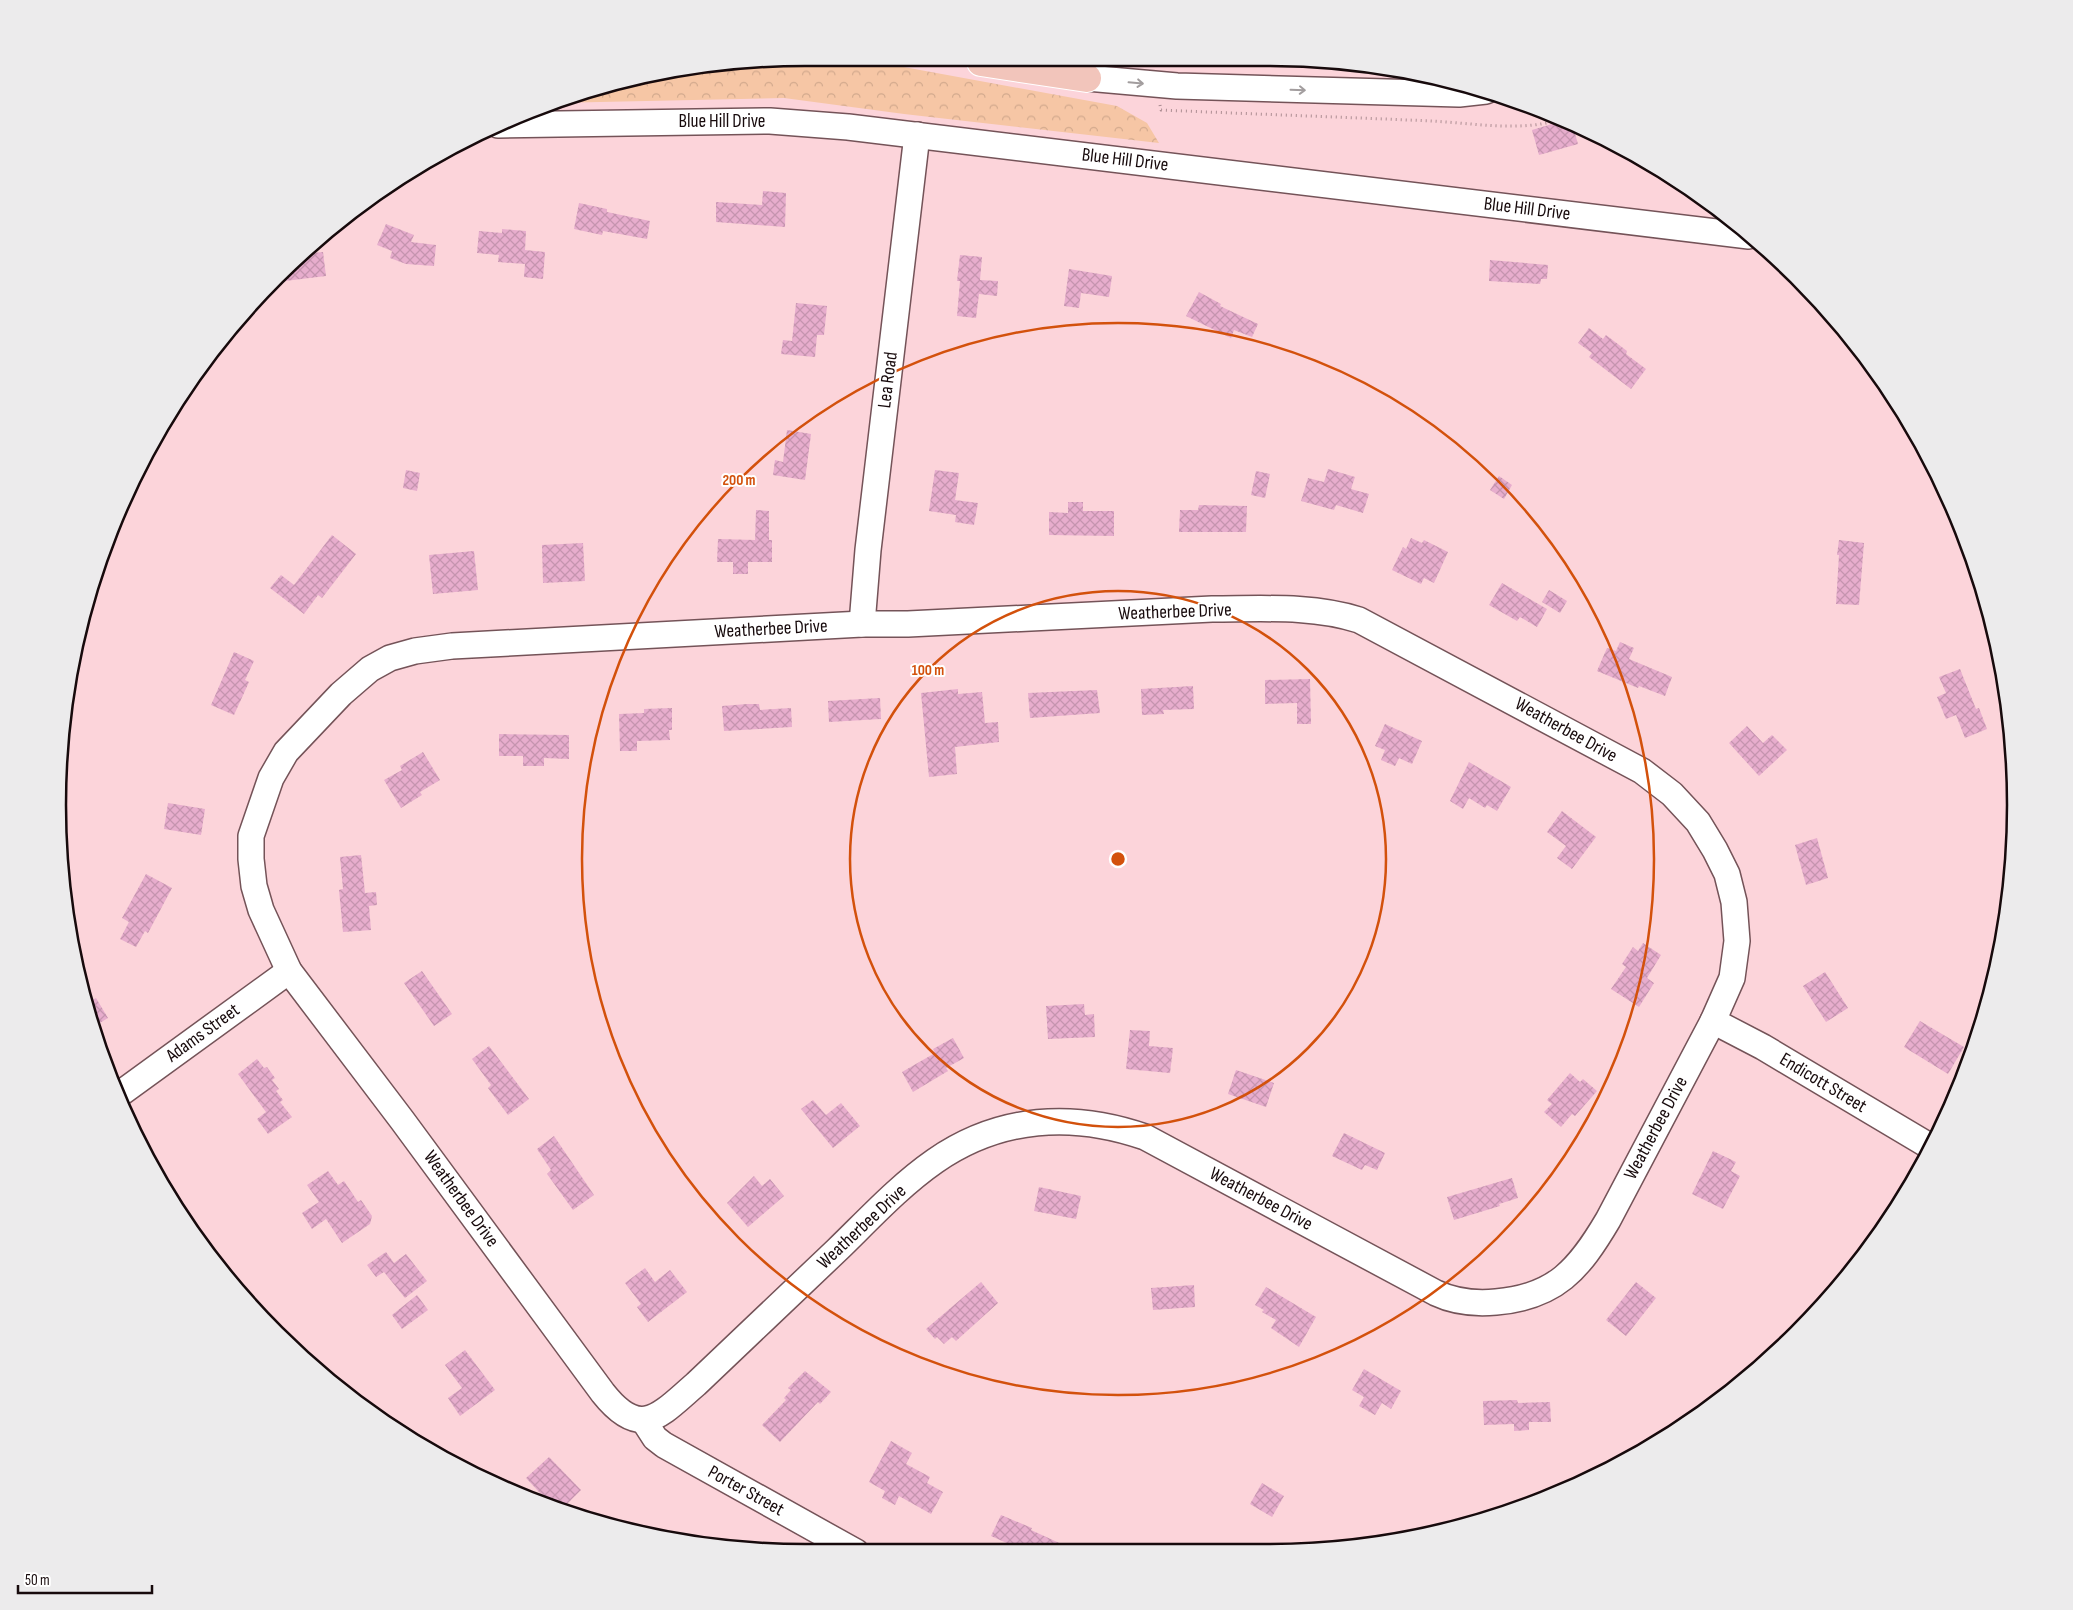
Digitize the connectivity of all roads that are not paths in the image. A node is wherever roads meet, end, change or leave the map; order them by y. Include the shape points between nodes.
1 (1008, 66) edge
2 (1087, 78) joint
3 (1466, 93) edge
4 (518, 124) edge
5 (917, 135) junction
6 (1736, 234) edge
7 (862, 624) junction
8 (289, 971) junction
9 (1714, 1020) junction
10 (123, 1091) edge
11 (1925, 1143) edge
12 (644, 1421) junction
13 (842, 1544) edge

1 - 2 highway
2 -> 3 street via 1158,85
4 - 5 street, Blue Hill Drive via 770,121
5 - 6 street, Blue Hill Drive
5 - 7 street, Lea Road
7 - 8 street, Weatherbee Drive via 452,646 390,658 370,669 286,752 271,778 251,836 254,886 261,910
7 - 9 street, Weatherbee Drive via 1212,609 1317,610 1359,620 1642,771 1672,794 1698,822 1728,874 1736,922 1732,978
8 - 10 street, Adams Street
8 - 12 street, Weatherbee Drive via 606,1397 623,1414
9 - 11 street, Endicott Street
9 - 12 street, Weatherbee Drive via 1592,1246 1565,1276 1537,1294 1486,1303 1444,1297 1146,1137 1106,1125 1038,1122 977,1138 934,1162 696,1384 661,1414
12 - 13 street, Porter Street via 655,1438 668,1447

